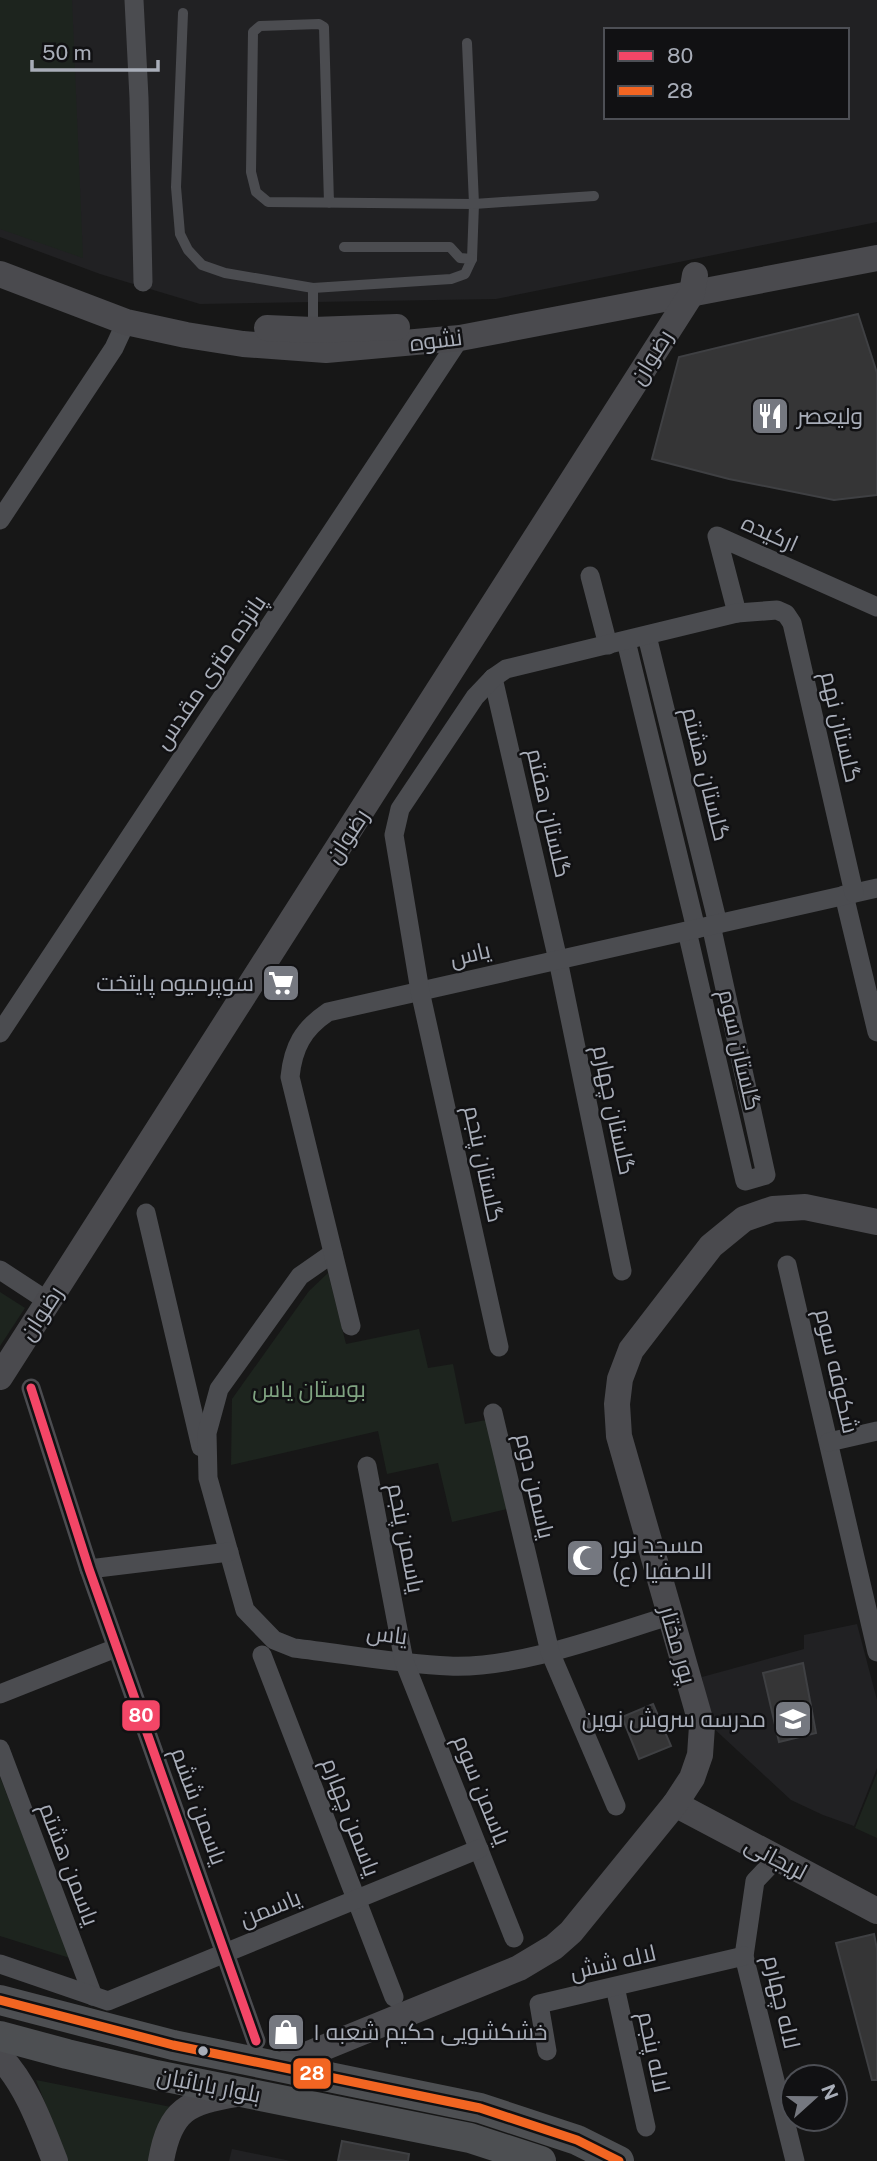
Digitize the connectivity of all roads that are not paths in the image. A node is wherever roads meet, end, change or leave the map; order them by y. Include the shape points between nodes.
1 (134, 0) edge
2 (183, 13) dead end
3 (467, 43) dead end
4 (594, 196) dead end
5 (329, 203) junction
6 (474, 204) junction
7 (877, 240) edge
8 (344, 247) dead end
9 (0, 258) edge
10 (877, 258) edge
11 (472, 259) junction
12 (0, 274) edge
13 (693, 284) junction
14 (313, 288) junction
15 (134, 303) junction
16 (461, 329) junction
17 (313, 330) junction
18 (0, 520) edge
19 (590, 576) dead end
20 (877, 607) edge
21 (737, 613) junction
22 (647, 636) junction
23 (617, 643) junction
24 (493, 678) junction
25 (877, 888) edge
26 (849, 894) junction
27 (703, 927) junction
28 (558, 960) junction
29 (421, 991) junction
30 (877, 1032) edge
31 (0, 1033) edge
32 (146, 1213) dead end
33 (877, 1222) edge
34 (333, 1253) junction
35 (787, 1265) dead end
36 (0, 1270) edge
37 (622, 1271) dead end
38 (49, 1302) junction
39 (351, 1326) dead end
40 (499, 1347) dead end
41 (0, 1377) edge
42 (31, 1388) dead end
43 (493, 1413) dead end
44 (877, 1431) edge
45 (829, 1442) junction
46 (367, 1466) dead end
47 (208, 1478) junction
48 (229, 1552) junction
49 (89, 1569) junction
50 (669, 1616) junction
51 (116, 1648) junction
52 (550, 1652) junction
53 (877, 1652) edge
54 (262, 1655) dead end
55 (404, 1661) junction
56 (0, 1694) edge
57 (0, 1749) edge
58 (675, 1804) junction
59 (616, 1806) dead end
60 (479, 1849) junction
61 (776, 1859) junction
62 (357, 1899) junction
63 (877, 1911) edge
64 (514, 1938) dead end
65 (226, 1953) junction
66 (744, 1956) junction
67 (0, 1964) edge
68 (615, 1987) junction
69 (93, 1996) junction
70 (394, 1997) dead end
71 (0, 2000) edge
72 (0, 2036) edge
73 (256, 2041) dead end
74 (547, 2051) dead end
75 (0, 2057) edge
76 (279, 2066) junction
77 (246, 2092) junction
78 (646, 2127) dead end
79 (55, 2161) edge
80 (161, 2161) edge
81 (541, 2161) edge
82 (619, 2161) edge
83 (795, 2161) edge

1 - 15 street via 139,98
2 - 14 lane via 176,187 180,234 202,265
3 - 6 lane
4 - 6 lane
5 - 5 lane via 268,202 256,192 251,172 253,32 260,26 320,24 326,32
5 - 6 lane
6 - 11 lane
7 - 13 main road, نشوه
8 - 11 lane via 450,247 460,258
9 - 15 main road, نشوه
10 - 13 main road, نشوه
11 - 14 lane via 465,274 451,279
12 - 15 main road, نشوه
13 - 16 main road, نشوه
13 - 38 main road, رضوان
14 - 17 lane
15 - 16 main road, نشوه via 186,335 243,344 326,350
15 - 17 main road, نشوه via 234,326
15 - 18 street via 114,348
16 - 17 main road, نشوه
16 - 31 street, پانزده متری مقدس
19 - 23 street, گلستان هشتم
20 - 21 street, ارکیده via 717,536
21 - 22 street
21 - 26 street, گلستان نهم via 777,610 792,623
22 - 23 street
22 - 27 street, گلستان هشتم
23 - 24 street via 506,669
23 - 27 street, گلستان هشتم
24 - 28 street, گلستان هفتم
24 - 29 street, گلستان پنجم via 475,697 400,809 394,835
25 - 26 street, یاس
26 - 27 street, یاس
26 - 30 street, گلستان نهم
27 - 27 street, گلستان سوم via 744,1181 766,1175
27 - 28 street, یاس
28 - 29 street, یاس
28 - 37 street, گلستان چهارم
29 - 34 street, یاس via 328,1012 312,1023 292,1057 290,1077
29 - 40 street, گلستان پنجم
32 - 47 street, یاس
33 - 50 main road, پور مختار via 805,1207 773,1209 744,1219 711,1246 631,1350 620,1378 619,1436
34 - 39 street, یاس
34 - 47 street, یاس via 300,1276 219,1389 207,1433
35 - 45 street, شکوفه سوم
36 - 38 street
38 - 41 main road, رضوان
42 - 49 street, یاسمن ششم
43 - 52 street, یاسمن دوم
44 - 45 street
45 - 53 street, شکوفه سوم
46 - 55 street, یاسمن پنجم
47 - 48 street, یاس
48 - 49 street
48 - 55 street, یاس via 246,1611 274,1640 294,1648
49 - 51 street, یاسمن ششم
50 - 52 street, یاس
50 - 58 main road, پور مختار via 702,1726 697,1765
51 - 56 street
51 - 65 street, یاسمن ششم
52 - 55 street, یاس via 451,1666
52 - 59 street, یاسمن دوم
54 - 62 street, یاسمن چهارم
55 - 60 street, یاسمن سوم
57 - 69 street, یاسمن هشتم
58 - 61 main road, لریجانی
58 - 76 main road, پور مختار via 587,1915 554,1947 519,1968
60 - 62 street, یاسمن
60 - 64 street, یاسمن سوم
61 - 63 main road, لریجانی
61 - 66 street, لاله چهارم via 755,1881
62 - 65 street, یاسمن
62 - 70 street, یاسمن چهارم
65 - 69 street, یاسمن via 108,2001
65 - 73 street, یاسمن ششم
66 - 68 street, لاله شش
66 - 83 street, لاله چهارم
67 - 69 street, یاسمن
68 - 74 street, لاله شش via 539,2004
68 - 78 street, لاله پنجم
71 - 76 main road, بلوار بابائیان via 173,2045
72 - 77 main road, بلوار بابائیان
75 - 79 main road via 34,2109
76 - 82 main road, بلوار بابائیان via 480,2108 577,2140
77 - 80 main road via 201,2100 176,2117
77 - 81 main road, بلوار بابائیان via 470,2138

